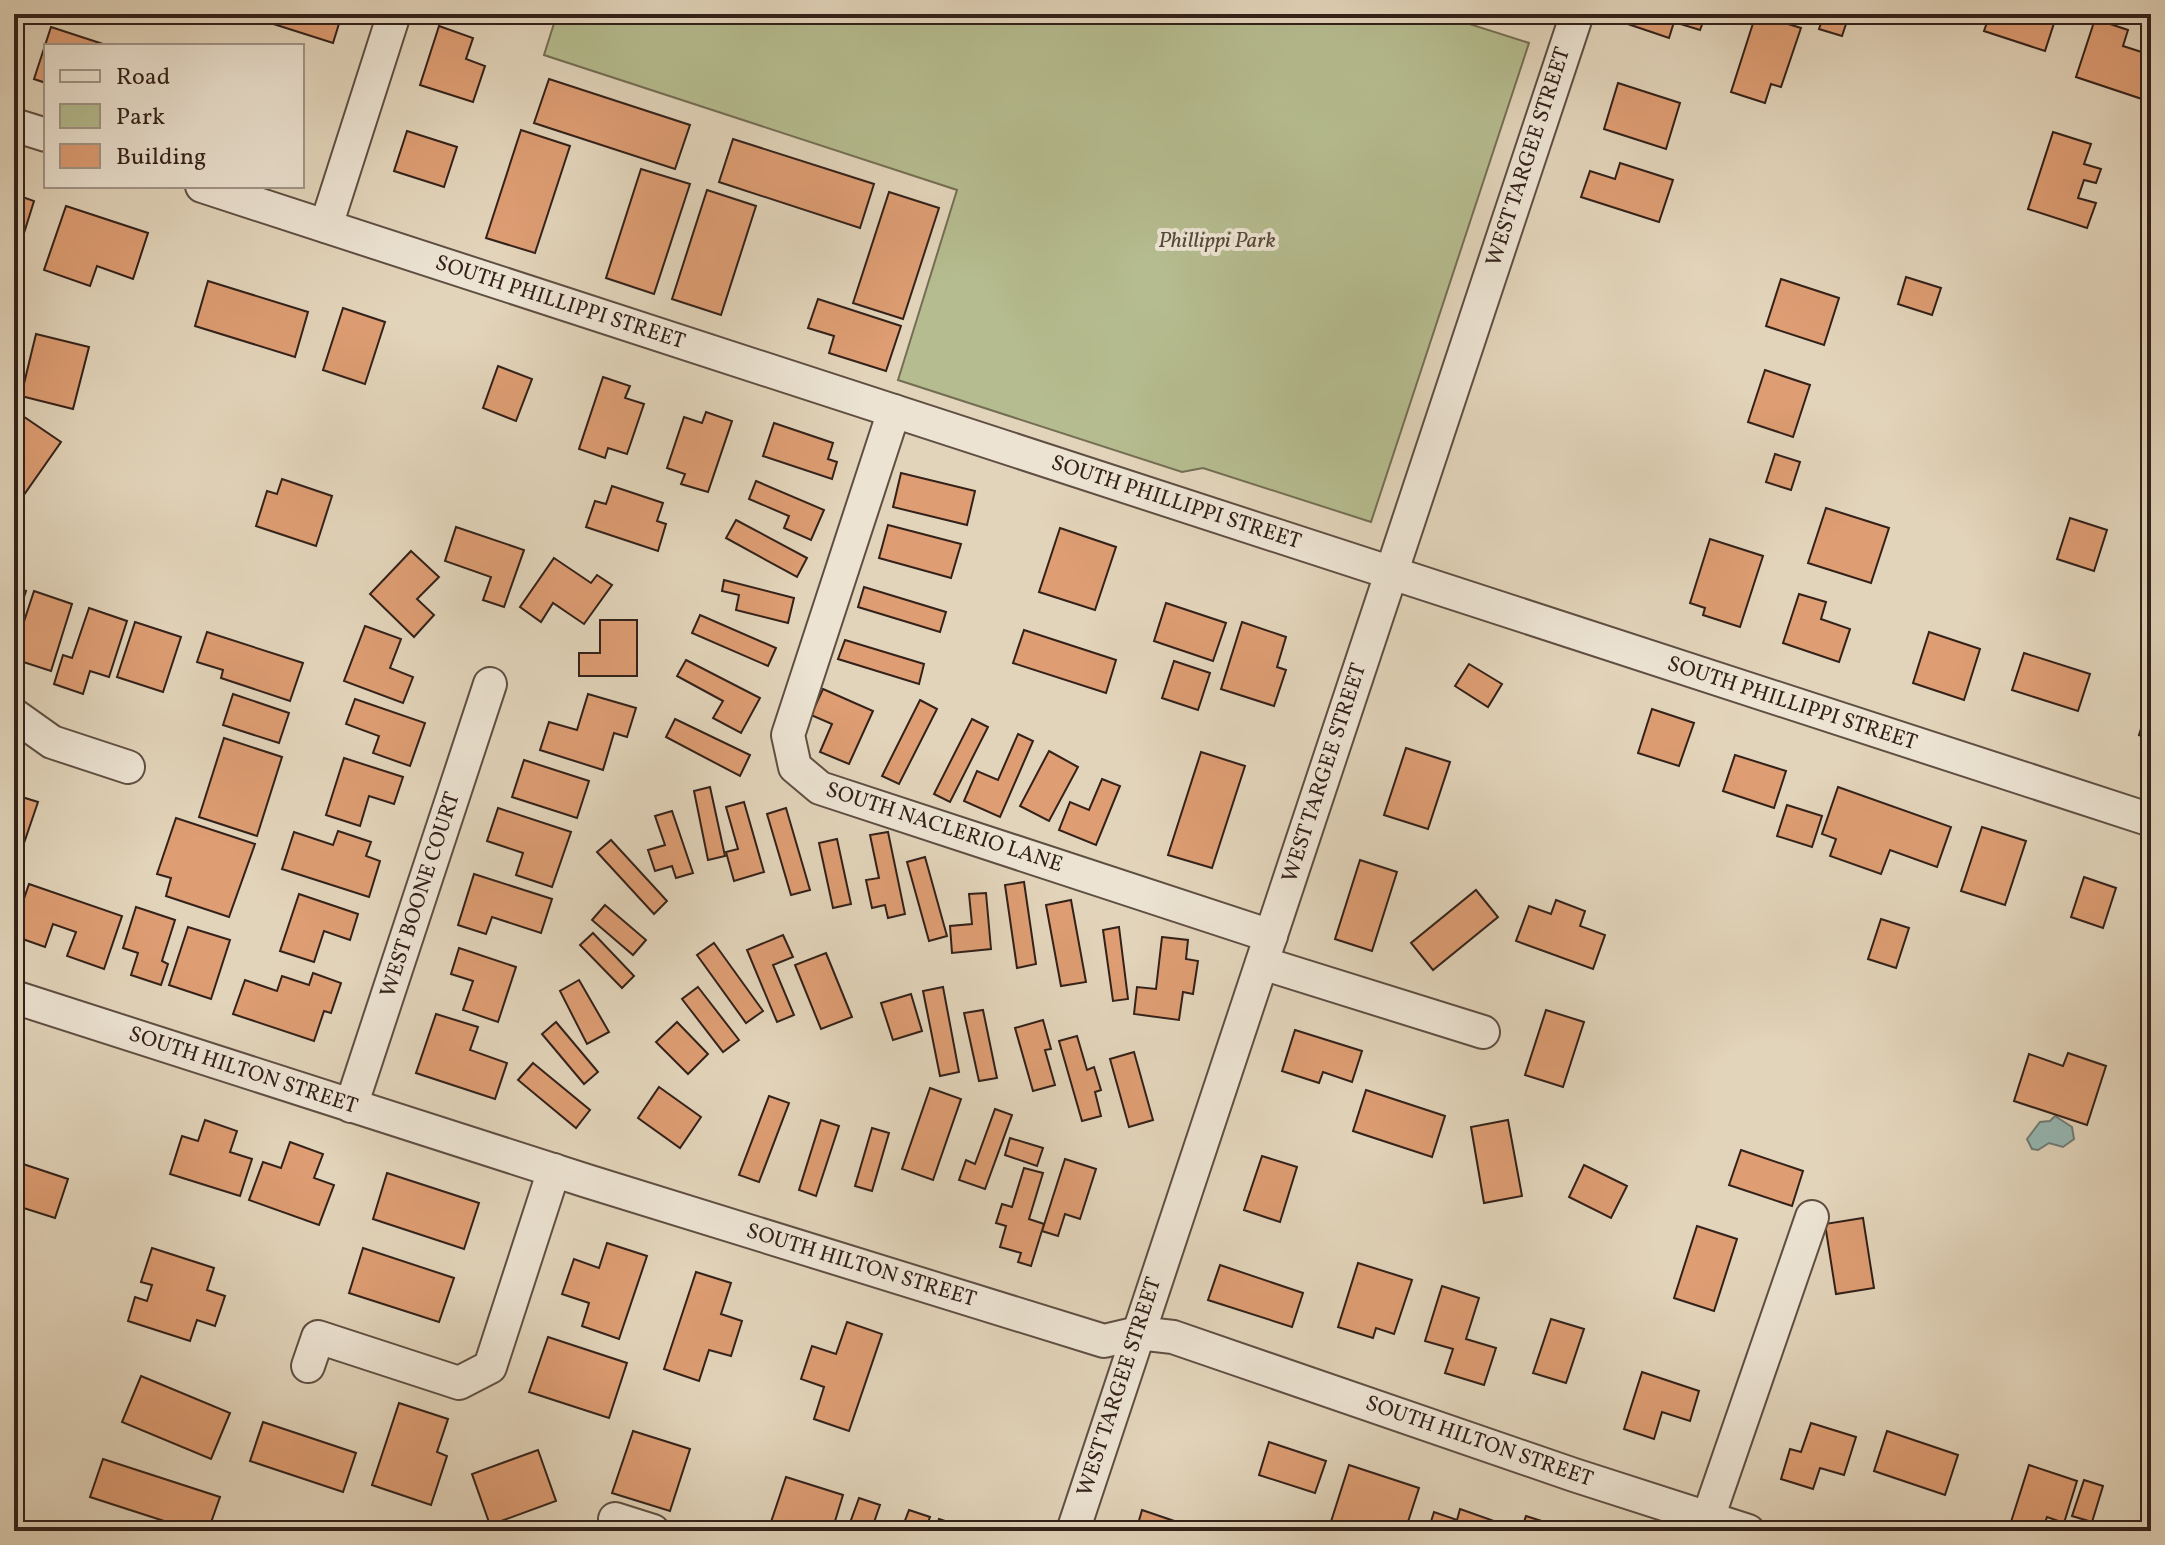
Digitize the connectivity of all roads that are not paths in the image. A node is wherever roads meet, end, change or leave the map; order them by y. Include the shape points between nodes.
1 (394, 14) edge
2 (1577, 14) edge
3 (14, 125) edge
4 (44, 134) edge
5 (208, 188) edge
6 (326, 226) junction
7 (894, 411) junction
8 (1390, 573) junction
9 (490, 684) dead end
10 (14, 715) edge
11 (128, 767) dead end
12 (2151, 820) edge
13 (1267, 949) junction
14 (14, 997) edge
15 (1483, 1032) dead end
16 (351, 1106) junction
17 (554, 1170) junction
18 (1812, 1217) dead end
19 (1138, 1333) junction
20 (308, 1366) dead end
21 (1708, 1518) junction
22 (615, 1519) dead end
23 (653, 1531) edge
24 (1073, 1531) edge
25 (1748, 1531) edge

1 - 6 street
2 - 8 street, WEST TARGEE STREET
3 - 4 street
5 - 6 street, SOUTH PHILLIPPI STREET
6 - 7 street, SOUTH PHILLIPPI STREET
7 - 8 street, SOUTH PHILLIPPI STREET
7 - 13 street, SOUTH NACLERIO LANE via 788,735 795,767 820,788
8 - 12 street, SOUTH PHILLIPPI STREET
8 - 13 street, WEST TARGEE STREET
9 - 16 street, WEST BOONE COURT
10 - 11 street via 52,742
13 - 15 street, SOUTH NACLERIO LANE
13 - 19 street, WEST TARGEE STREET
14 - 16 street, SOUTH HILTON STREET
16 - 17 street, SOUTH HILTON STREET
17 - 19 street, SOUTH HILTON STREET via 1104,1341
17 - 20 street via 490,1367 459,1383 318,1337
18 - 21 street
19 - 21 street, SOUTH HILTON STREET via 1173,1337
19 - 24 street, WEST TARGEE STREET
21 - 25 street, SOUTH HILTON STREET
22 - 23 street

